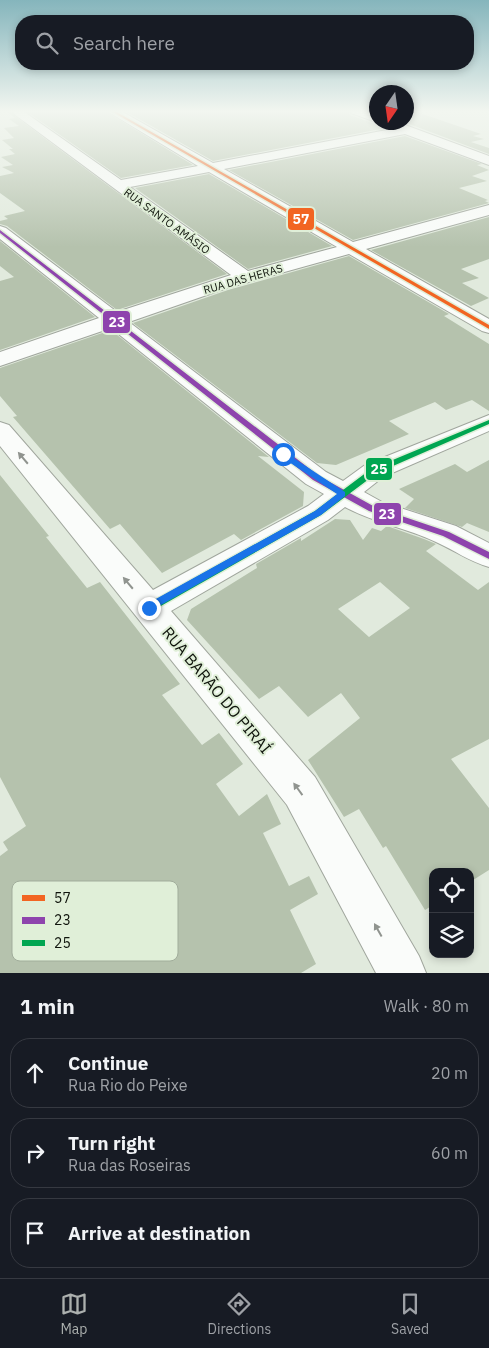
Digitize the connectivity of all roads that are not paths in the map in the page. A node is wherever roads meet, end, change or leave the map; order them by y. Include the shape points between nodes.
1 (79, 156) edge
2 (193, 156) edge
3 (271, 156) edge
4 (474, 156) edge
5 (489, 162) edge
6 (213, 168) junction
7 (118, 185) junction
8 (489, 210) edge
9 (0, 231) edge
10 (353, 248) junction
11 (245, 277) junction
12 (114, 320) junction
13 (489, 327) edge
14 (0, 359) edge
15 (489, 422) edge
16 (0, 430) edge
17 (342, 494) junction
18 (489, 556) edge
19 (149, 608) junction
20 (402, 973) edge

1 - 7 street, RUA SANTO AMÁSIO
2 - 6 street
3 - 6 street
4 - 5 street
6 - 7 street
6 - 10 street
7 - 11 street, RUA SANTO AMÁSIO
8 - 10 street, RUA DAS HERAS
9 - 12 street
10 - 11 street, RUA DAS HERAS
10 - 13 street
11 - 12 street, RUA DAS HERAS
12 - 14 street, RUA DAS HERAS
12 - 17 street via 283,454
15 - 17 street via 374,472
19 -> 16 street, RUA BARÃO DO PIRAÍ
17 - 18 street via 372,509 446,534
17 - 19 street via 318,513
20 -> 19 street, RUA BARÃO DO PIRAÍ via 301,791

